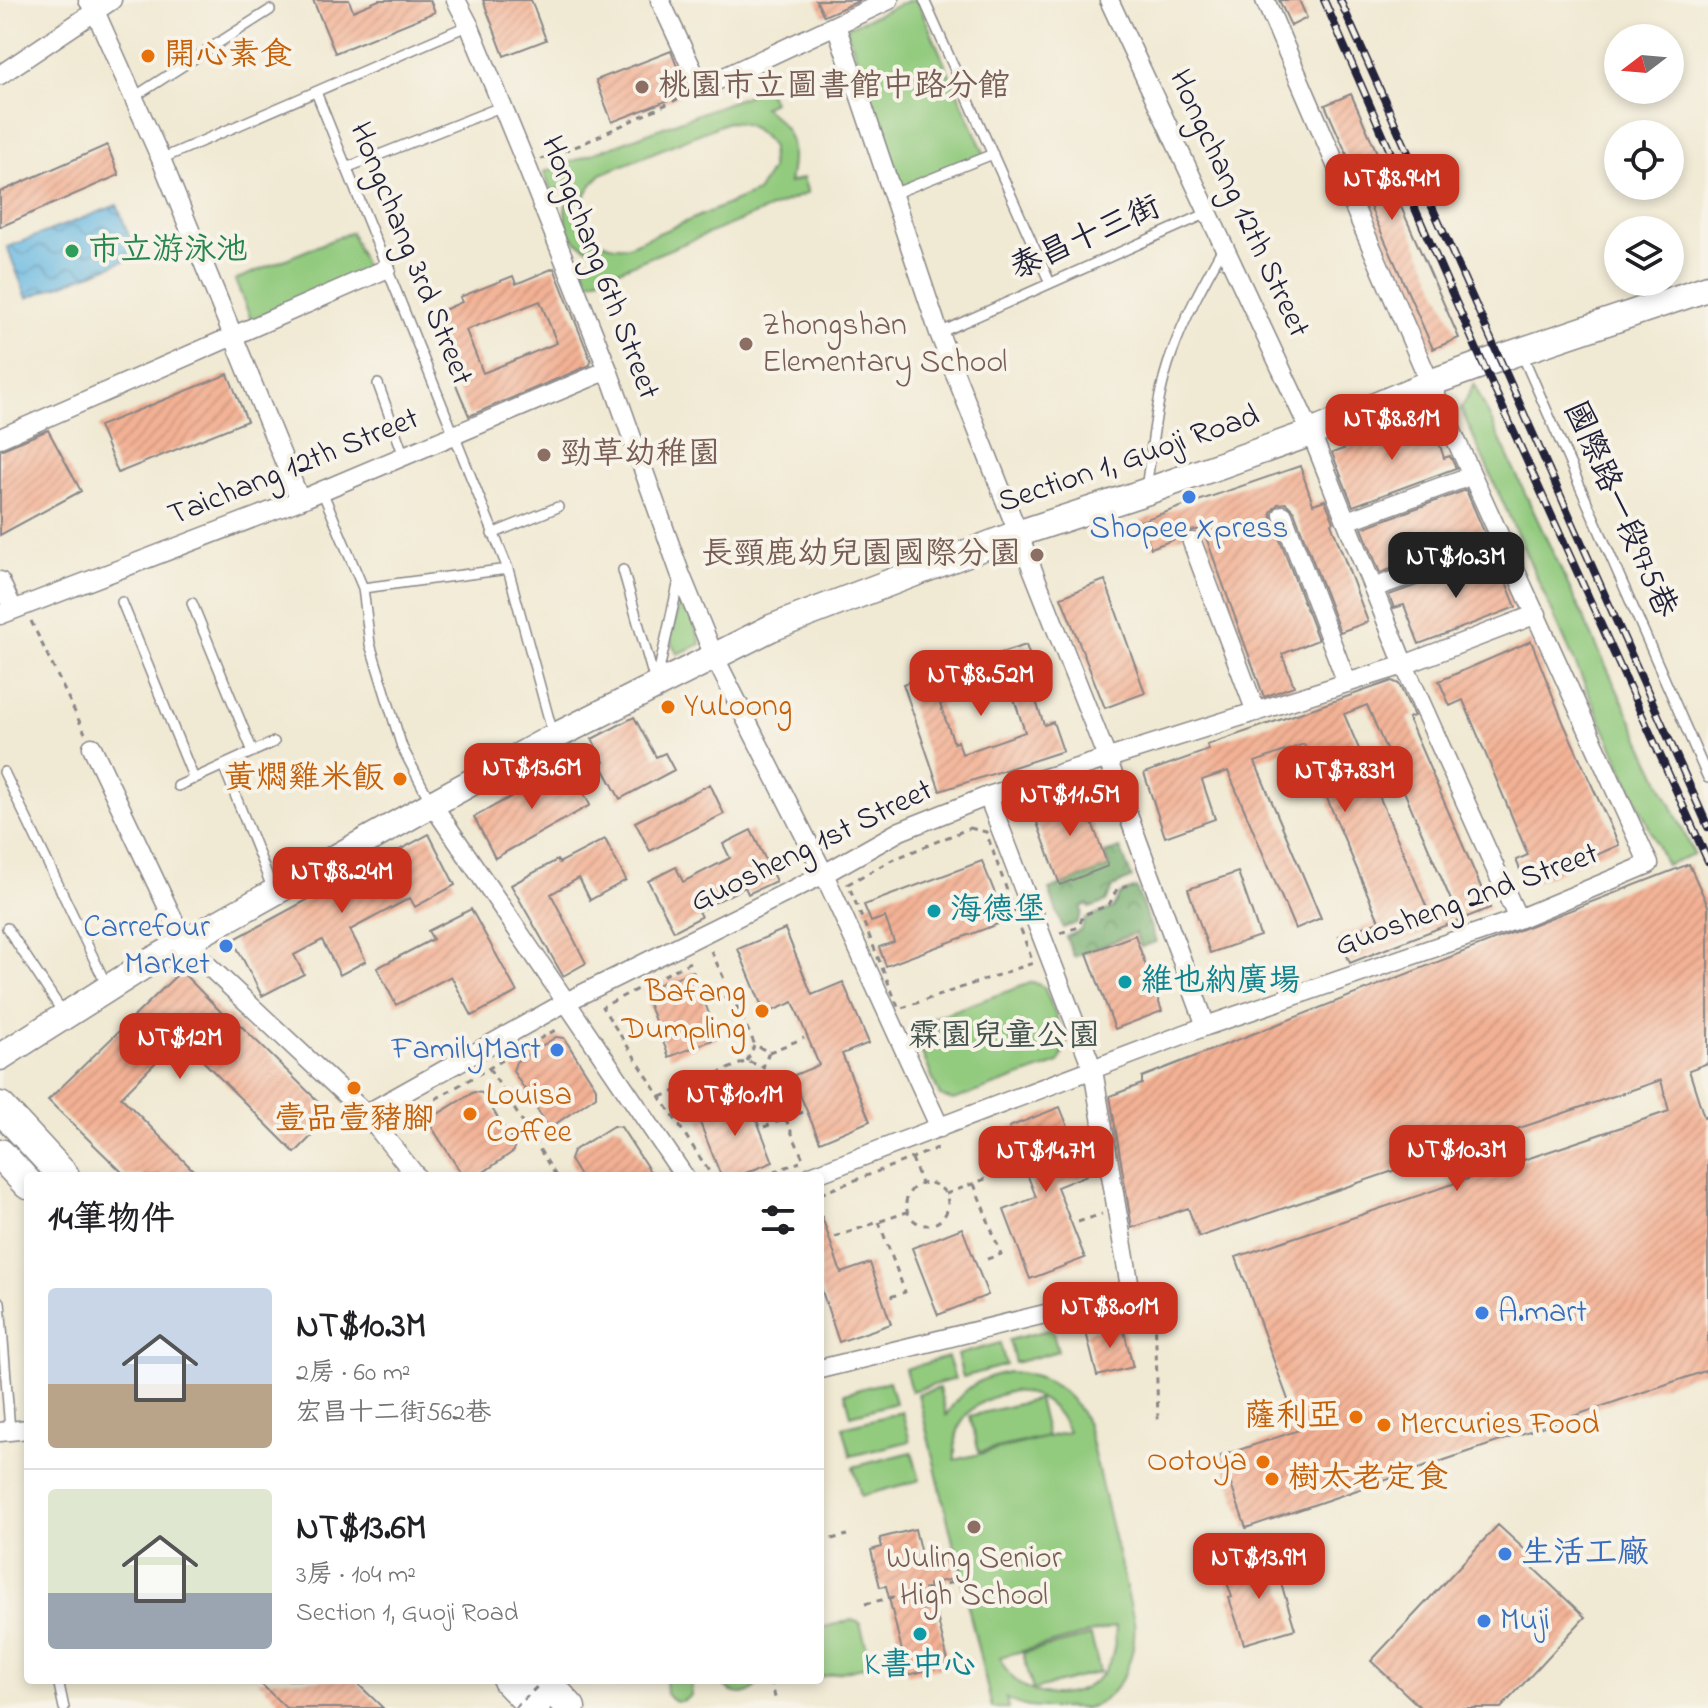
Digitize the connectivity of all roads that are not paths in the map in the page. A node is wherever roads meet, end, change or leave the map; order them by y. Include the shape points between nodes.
1 (112, 0) edge
2 (456, 0) edge
3 (660, 0) edge
4 (889, 0) edge
5 (924, 0) edge
6 (1109, 0) edge
7 (1265, 0) edge
8 (91, 5) edge
9 (270, 10) dead end
10 (469, 25) junction
11 (836, 25) junction
12 (0, 75) edge
13 (316, 92) junction
14 (134, 97) junction
15 (503, 106) junction
16 (993, 154) junction
17 (161, 159) junction
18 (346, 168) junction
19 (893, 194) junction
20 (1210, 212) junction
21 (1225, 245) junction
22 (386, 269) junction
23 (1050, 283) junction
24 (1708, 288) edge
25 (939, 333) junction
26 (234, 334) junction
27 (1521, 351) junction
28 (608, 370) junction
29 (1430, 383) junction
30 (378, 384) dead end
31 (1311, 433) junction
32 (456, 436) junction
33 (0, 438) edge
34 (405, 458) junction
35 (1462, 479) dead end
36 (322, 491) junction
37 (1145, 492) junction
38 (300, 500) junction
39 (558, 507) dead end
40 (1283, 515) dead end
41 (1347, 521) junction
42 (492, 534) junction
43 (1017, 534) junction
44 (1192, 542) dead end
45 (1504, 542) junction
46 (508, 569) junction
47 (623, 570) dead end
48 (680, 573) junction
49 (0, 581) edge
50 (363, 588) junction
51 (1373, 588) junction
52 (122, 602) dead end
53 (192, 603) dead end
54 (12, 610) edge
55 (1537, 614) junction
56 (714, 656) junction
57 (1404, 665) junction
58 (1347, 683) junction
59 (656, 685) junction
60 (1256, 712) junction
61 (554, 737) junction
62 (274, 742) dead end
63 (92, 747) road end
64 (253, 752) junction
65 (1107, 758) junction
66 (224, 767) junction
67 (4, 772) dead end
68 (1708, 778) edge
69 (194, 779) junction
70 (178, 786) dead end
71 (988, 796) junction
72 (432, 804) junction
73 (824, 874) junction
74 (274, 893) junction
75 (1518, 919) junction
76 (7, 928) dead end
77 (185, 944) junction
78 (108, 989) junction
79 (566, 1002) junction
80 (66, 1017) junction
81 (1206, 1026) junction
82 (0, 1057) edge
83 (1093, 1070) junction
84 (0, 1107) edge
85 (366, 1114) junction
86 (940, 1128) junction
87 (0, 1154) edge
88 (60, 1172) edge
89 (413, 1172) edge
90 (681, 1172) edge
91 (822, 1172) edge
92 (24, 1180) edge
93 (0, 1302) edge
94 (824, 1368) edge
95 (13, 1430) edge
96 (59, 1684) edge
97 (512, 1684) edge
98 (548, 1684) edge
99 (64, 1708) edge
100 (535, 1708) edge
101 (570, 1708) edge

1 - 8 street
2 - 10 street, Hongchang 6th Street
3 - 11 street via 701,88
4 - 11 street
5 - 16 lane
6 - 20 street, Hongchang 12th Street
7 - 29 street
8 - 12 street
8 - 14 street
9 - 14 lane
10 - 13 lane
10 - 15 street, Hongchang 6th Street
11 - 19 street
13 - 17 lane
13 - 18 lane, Hongchang 3rd Street
14 - 17 street
15 - 18 lane
15 - 28 street, Hongchang 6th Street
16 - 19 lane
16 - 23 lane
17 - 26 street
18 - 22 lane, Hongchang 3rd Street
19 - 25 street
20 - 21 street, Hongchang 12th Street
20 - 23 lane, 泰昌十三街
21 - 31 street, Hongchang 12th Street
21 - 37 lane via 1171,355
22 - 26 street
22 - 32 lane, Hongchang 3rd Street
23 - 25 lane, 泰昌十三街
24 - 27 street, Section 1, Guoji Road
25 - 43 street
26 - 33 street
26 - 38 street
27 - 29 street, Section 1, Guoji Road
27 - 68 lane, 國際路一段975巷
28 - 32 street, Taichang 12th Street
28 - 48 street, Hongchang 6th Street
29 - 31 street, Section 1, Guoji Road
29 - 45 street
30 - 34 lane
31 - 37 street, Section 1, Guoji Road
31 - 41 street, Hongchang 12th Street
32 - 34 street, Taichang 12th Street
32 - 42 lane, Hongchang 3rd Street
34 - 36 street, Taichang 12th Street
35 - 41 street
36 - 38 street, Taichang 12th Street
36 - 50 lane
37 - 43 street, Section 1, Guoji Road
38 - 54 street, Taichang 12th Street
39 - 42 lane
40 - 58 street
41 - 51 street, Hongchang 12th Street
42 - 46 lane, Hongchang 3rd Street
43 - 56 street, Section 1, Guoji Road via 785,623
43 - 65 street
44 - 60 street
45 - 51 street
45 - 55 street
46 - 50 lane
46 - 61 lane, Hongchang 3rd Street
47 - 59 lane
48 - 56 street, Hongchang 6th Street
48 - 59 lane
49 - 54 street
50 - 72 lane via 370,644 402,747
51 - 57 street, Hongchang 12th Street
52 - 69 lane
53 - 64 lane
55 - 57 street, Guosheng 1st Street
55 - 75 street, Guosheng 2nd Street via 1649,864
56 - 59 street, Section 1, Guoji Road
56 - 73 street, Hongchang 6th Street
57 - 58 street, Guosheng 1st Street
57 - 75 street, Hongchang 12th Street
58 - 60 street, Guosheng 1st Street
59 - 61 street, Section 1, Guoji Road
60 - 65 street, Guosheng 1st Street
61 - 72 street, Section 1, Guoji Road
62 - 64 lane
63 - 77 street
64 - 66 lane
65 - 71 street, Guosheng 1st Street
65 - 81 street
66 - 69 lane
66 - 74 lane
67 - 78 lane
69 - 70 lane
71 - 73 street, Guosheng 1st Street via 900,831
71 - 83 street
72 - 74 street, Section 1, Guoji Road
72 - 79 street
73 - 79 street, Guosheng 1st Street
73 - 86 street, Hongchang 6th Street
74 - 77 street, Section 1, Guoji Road
75 - 81 street, Guosheng 2nd Street
76 - 80 lane
77 - 78 street, Section 1, Guoji Road
77 - 85 street
78 - 80 street, Section 1, Guoji Road
79 - 85 street, Guosheng 1st Street
79 - 90 street
80 - 82 street, Section 1, Guoji Road
81 - 83 street, Guosheng 2nd Street
83 - 86 street, Guosheng 2nd Street
83 - 94 street via 1131,1293
84 - 88 main road
85 - 89 street
86 - 91 street, Guosheng 2nd Street
87 - 92 main road
93 - 95 lane
96 - 99 lane
97 - 100 main road
98 - 101 main road

